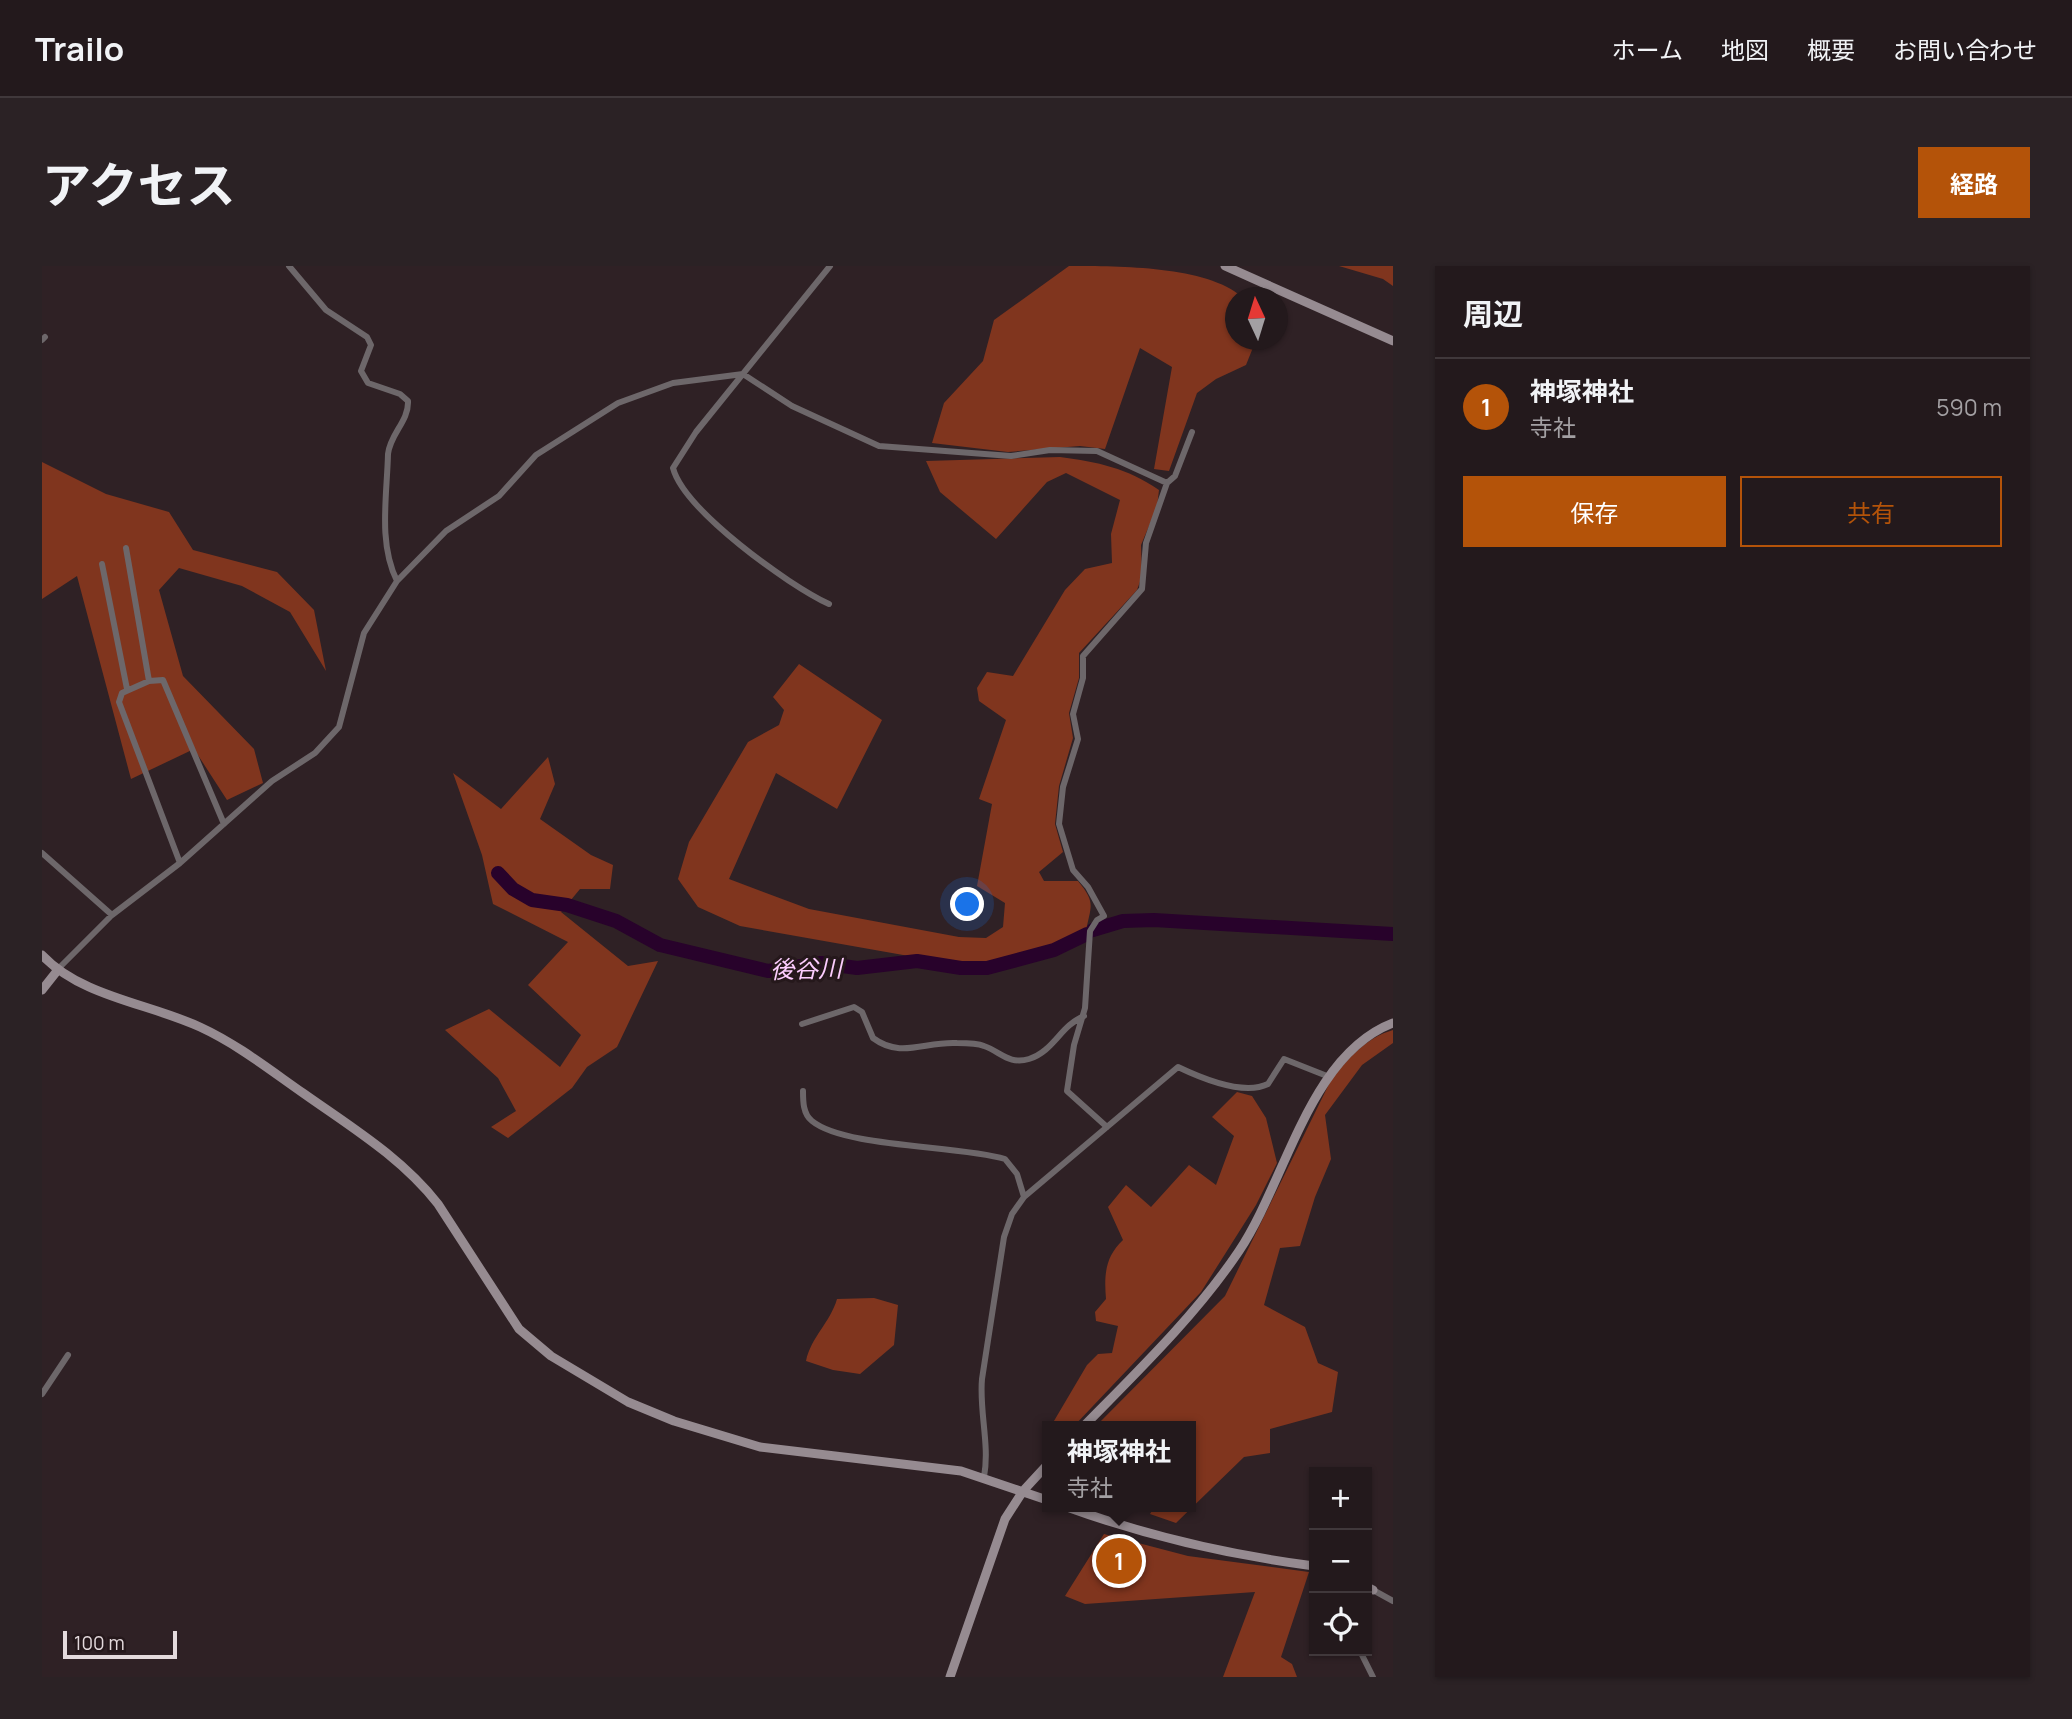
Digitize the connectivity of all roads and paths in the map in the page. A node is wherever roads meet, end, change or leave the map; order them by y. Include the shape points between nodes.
1 (289, 266) edge
2 (830, 266) edge
3 (1225, 266) edge
4 (1393, 341) edge
5 (743, 374) junction
6 (1192, 432) dead end
7 (1167, 483) junction
8 (127, 548) dead end
9 (102, 564) dead end
10 (397, 582) junction
11 (829, 604) dead end
12 (149, 681) junction
13 (127, 689) junction
14 (224, 824) junction
15 (42, 853) edge
16 (180, 863) junction
17 (112, 915) junction
18 (42, 955) edge
19 (57, 971) junction
20 (42, 990) edge
21 (1084, 1016) junction
22 (1393, 1023) edge
23 (802, 1024) dead end
24 (1327, 1076) junction
25 (803, 1091) dead end
26 (1107, 1128) junction
27 (1024, 1197) junction
28 (68, 1355) dead end
29 (42, 1394) edge
30 (1089, 1421) edge
31 (1042, 1470) edge
32 (984, 1476) junction
33 (1023, 1490) junction
34 (1042, 1498) edge
35 (1081, 1512) edge
36 (1309, 1567) edge
37 (1372, 1589) edge
38 (1393, 1601) edge
39 (1362, 1656) edge
40 (950, 1677) edge
41 (1373, 1677) edge

1 - 10 street via 326,310 367,337 371,345 361,370 368,383 408,401 388,454 386,541 388,563
2 - 5 street
3 - 4 street
5 - 7 street via 792,406 879,446 1011,456 1050,450 1097,451
5 - 10 street via 673,383 618,403 580,425 536,455 499,496 446,531
5 - 11 street via 669,470 696,506 729,536
6 - 7 street via 1175,476
7 - 21 street via 1146,543 1142,589 1083,656 1083,678 1073,714 1077,740 1065,779 1059,824 1073,870 1104,916 1090,931
8 - 12 street
9 - 13 street
10 - 14 street via 364,633 339,727 315,753 272,781
12 - 13 street
12 - 14 street via 163,680
13 - 16 street via 119,702
14 - 16 street
15 - 17 street
16 - 17 street
17 - 19 street
18 - 19 street
19 - 20 street
19 - 32 street via 218,1036 387,1152 438,1204 519,1329 601,1388 652,1413 761,1447
21 - 23 street via 1066,1025 1042,1053 1016,1061 983,1045 936,1043 898,1050 873,1038 862,1012 854,1007
21 - 26 street via 1067,1091
22 - 24 street via 1360,1041
24 - 26 street via 1284,1059 1268,1084 1253,1087 1178,1067
24 - 30 street via 1240,1250 1191,1312
25 - 27 street via 810,1120 828,1129 1005,1159 1017,1174
26 - 27 street
27 - 32 street via 1004,1237 982,1379
28 - 29 street
31 - 33 street
32 - 33 street
33 - 34 street
33 - 40 street via 998,1538
35 - 36 street via 1186,1543
37 - 38 street
39 - 41 street

